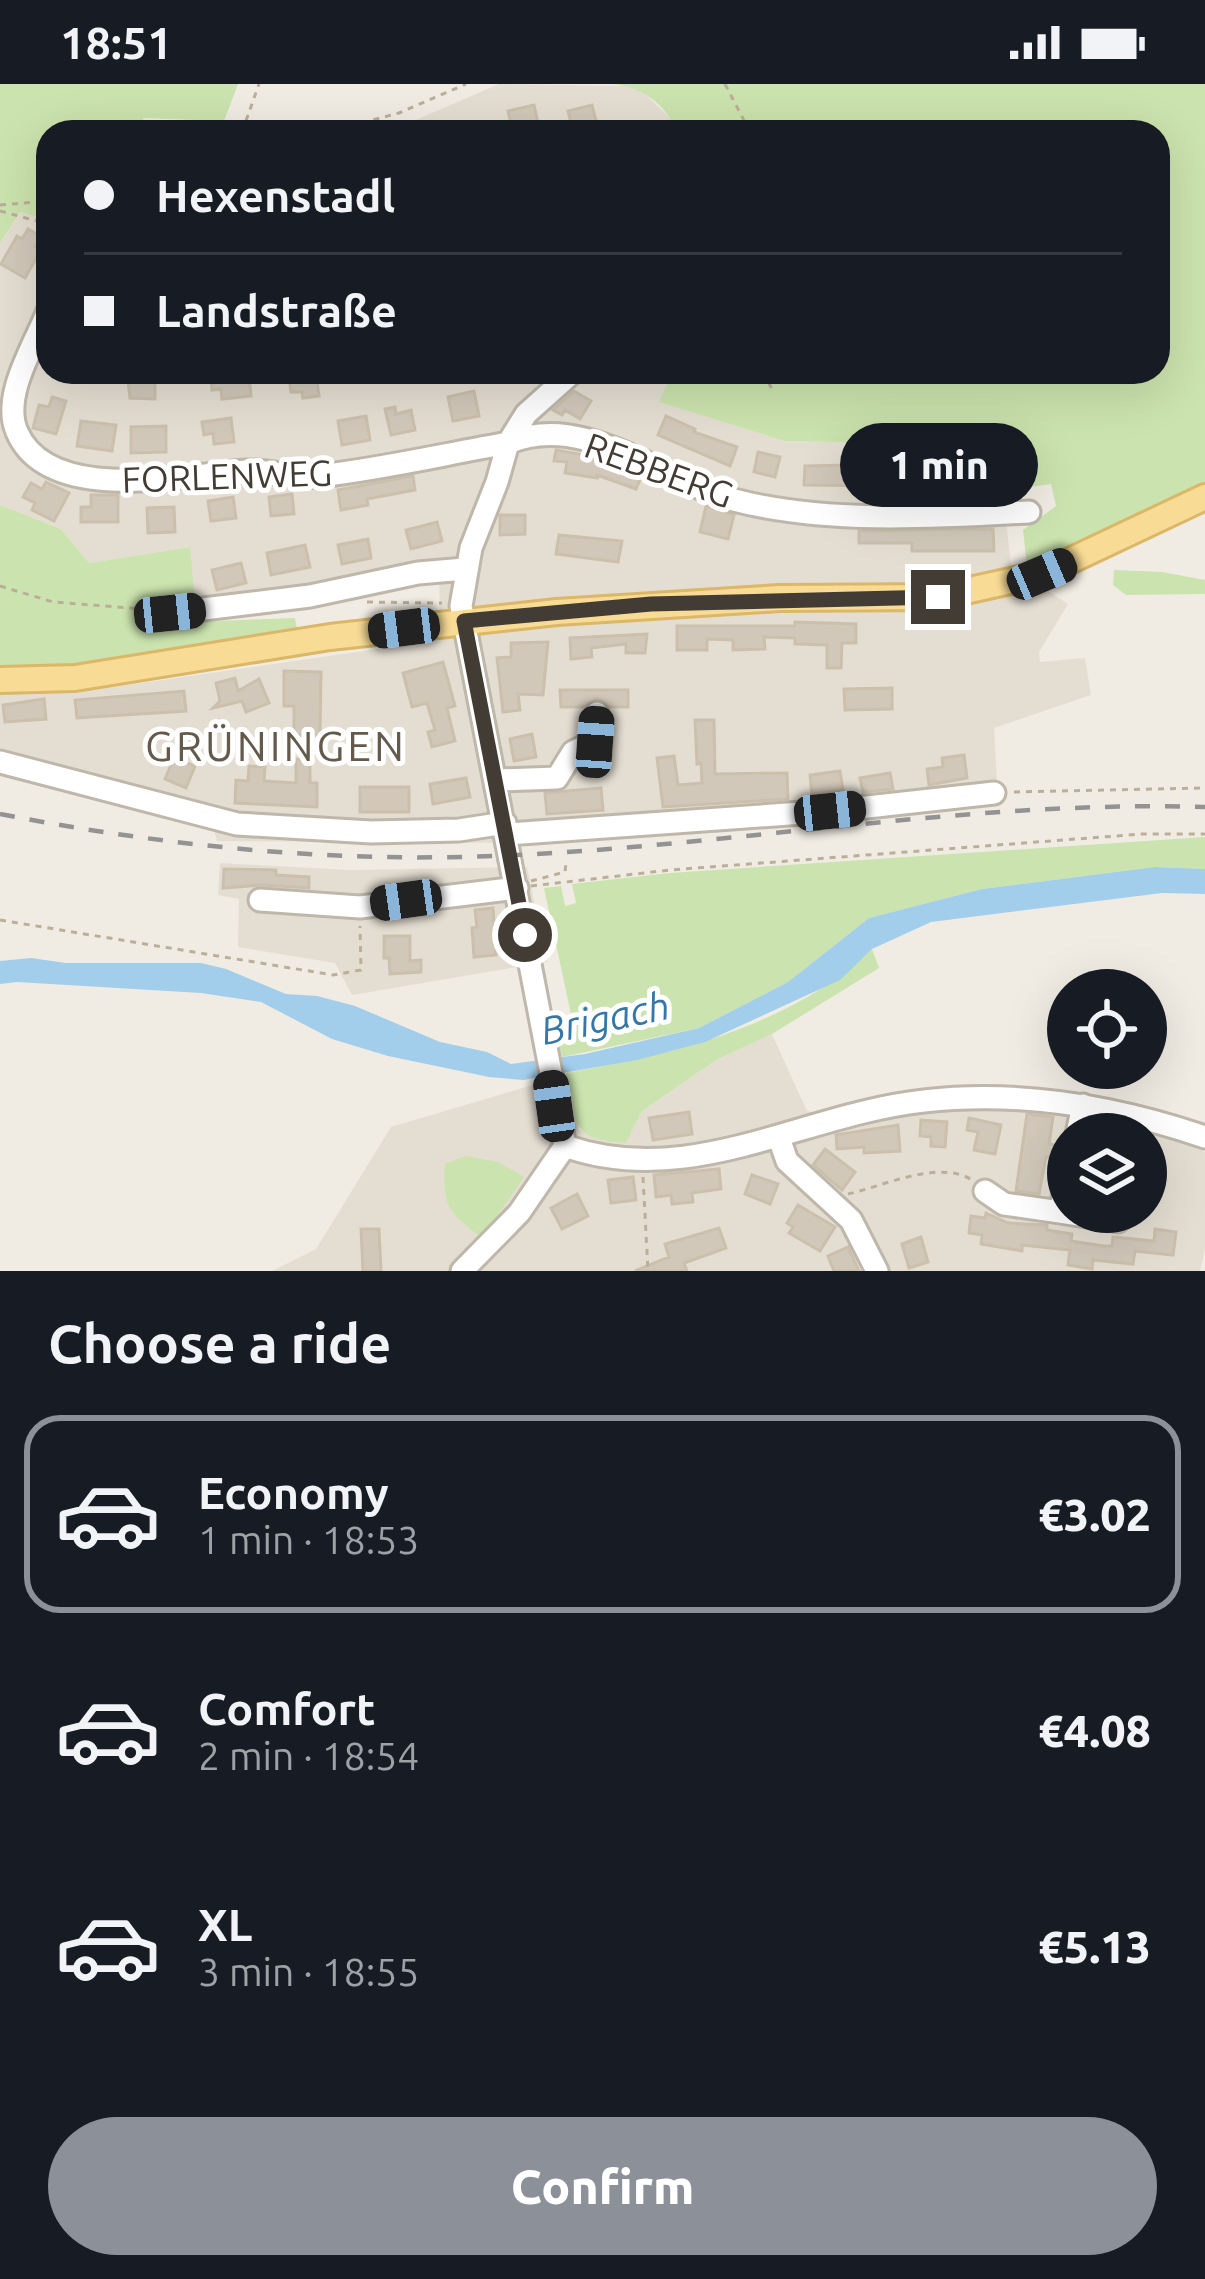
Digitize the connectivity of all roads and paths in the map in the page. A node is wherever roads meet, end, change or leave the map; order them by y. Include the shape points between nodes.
1 (259, 84) edge
2 (466, 84) edge
3 (725, 84) edge
4 (246, 120) edge
5 (372, 120) edge
6 (744, 120) edge
7 (36, 203) edge
8 (0, 208) edge
9 (36, 220) edge
10 (36, 344) edge
11 (560, 384) edge
12 (769, 384) edge
13 (774, 393) dead end
14 (508, 442) junction
15 (1205, 497) edge
16 (1028, 512) dead end
17 (465, 569) junction
18 (170, 613) dead end
19 (464, 621) junction
20 (9, 681) edge
21 (597, 713) dead end
22 (0, 762) edge
23 (497, 780) junction
24 (1205, 788) edge
25 (994, 793) joint
26 (506, 829) junction
27 (1205, 834) edge
28 (566, 863) dead end
29 (526, 887) junction
30 (260, 900) dead end
31 (360, 907) junction
32 (0, 920) edge
33 (1083, 1105) junction
34 (1081, 1113) edge
35 (1205, 1137) edge
36 (779, 1138) junction
37 (565, 1146) junction
38 (643, 1162) junction
39 (985, 1191) joint
40 (829, 1198) junction
41 (1047, 1210) edge
42 (463, 1271) edge
43 (648, 1271) edge
44 (877, 1271) edge

1 - 4 path
2 - 5 path
3 - 6 path
7 - 8 path
8 - 9 path
10 - 14 street, FORLENWEG via 16,389 17,432 47,464 90,477 320,476
11 - 14 street
12 - 13 path
14 - 16 street, REBBERG via 530,433 573,437 763,506 941,517
14 - 17 street
15 - 19 main road via 1042,574 938,597 674,603
17 - 18 street
17 - 19 street
19 - 20 main road
19 - 23 street
21 - 23 street via 595,742 573,752 557,778
22 - 26 street via 237,824
23 - 26 street
24 - 25 path
25 - 26 street
26 - 29 street
27 - 29 path
28 - 29 path via 565,872
29 - 31 street
29 - 37 street
30 - 31 street
31 - 32 path via 361,970 333,974
33 - 34 street
33 - 35 street
33 - 36 street via 1016,1096 923,1101 834,1117
36 - 38 street
36 - 40 street via 788,1161
37 - 38 street
37 - 42 street via 519,1213
38 - 43 path
39 - 40 path via 967,1176 938,1172
39 - 41 street via 1004,1204
40 - 44 street via 851,1220

